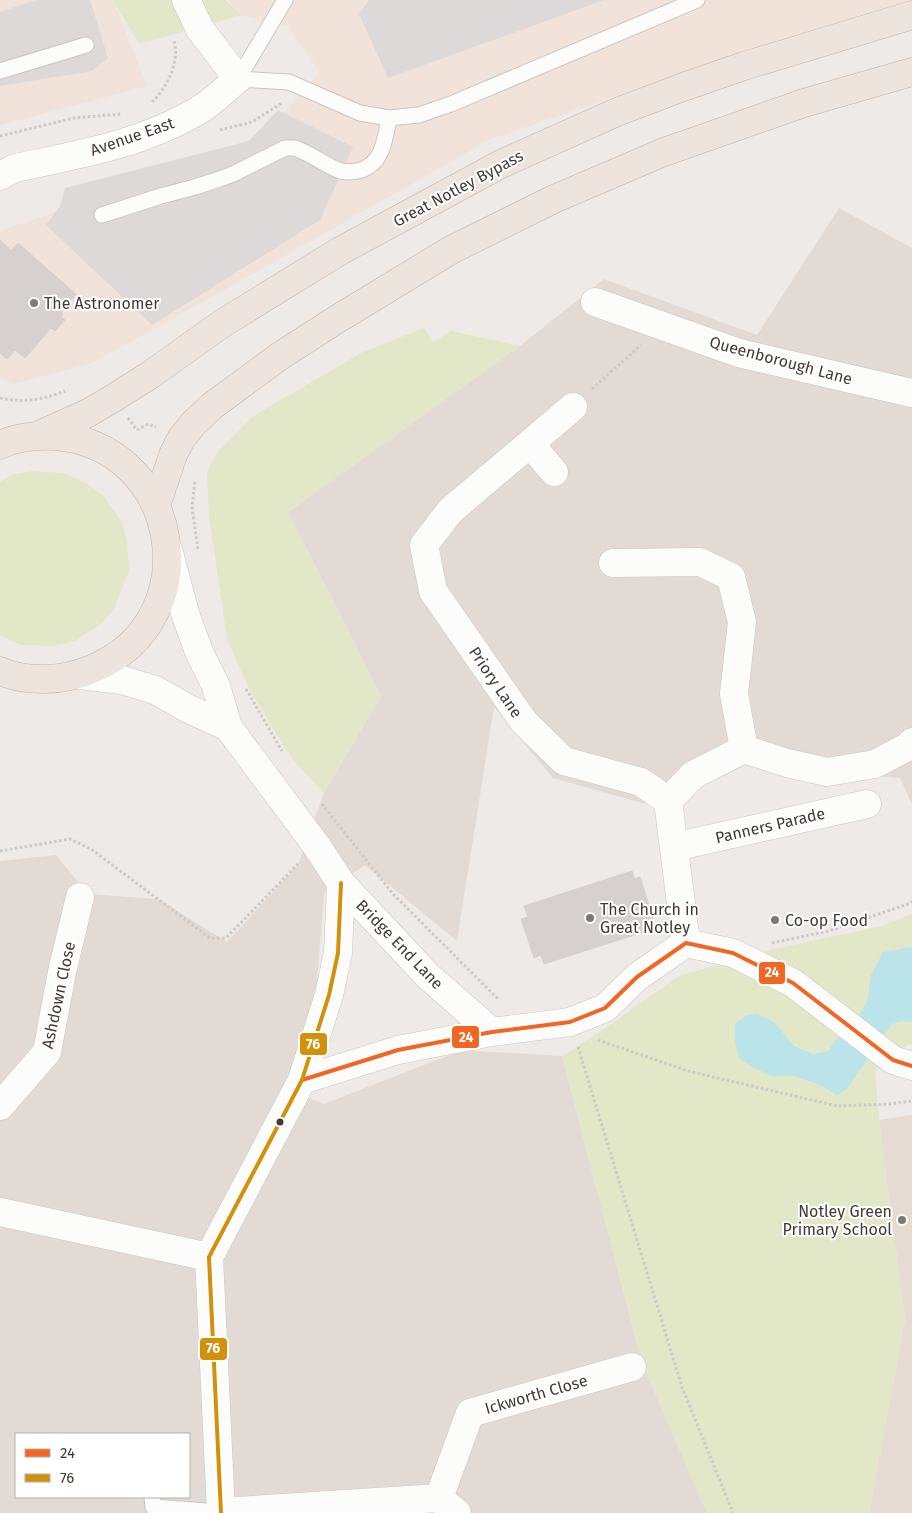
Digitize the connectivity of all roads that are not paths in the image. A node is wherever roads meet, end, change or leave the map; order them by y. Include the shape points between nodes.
1 (186, 0) edge
2 (285, 0) edge
3 (697, 0) edge
4 (912, 15) edge
5 (86, 45) dead end
6 (0, 71) edge
7 (912, 72) edge
8 (238, 79) junction
9 (389, 118) junction
10 (5, 170) edge
11 (102, 215) dead end
12 (595, 302) dead end
13 (912, 393) edge
14 (573, 407) road end
15 (39, 435) junction
16 (3, 440) edge
17 (530, 444) junction
18 (554, 472) dead end
19 (156, 506) junction
20 (168, 547) junction
21 (613, 563) dead end
22 (80, 675) junction
23 (8, 676) edge
24 (228, 727) junction
25 (912, 742) edge
26 (744, 749) junction
27 (668, 801) junction
28 (867, 804) dead end
29 (674, 847) junction
30 (341, 883) junction
31 (80, 898) dead end
32 (686, 943) junction
33 (492, 1032) junction
34 (902, 1063) edge
35 (302, 1080) junction
36 (0, 1106) edge
37 (0, 1212) edge
38 (209, 1257) junction
39 (632, 1367) dead end
40 (448, 1505) edge
41 (153, 1506) edge
42 (220, 1513) edge

1 - 8 street via 200,29
2 - 8 lane
3 - 9 lane via 451,104 419,115
4 - 15 highway, Great Notley Bypass via 686,86 617,112 501,164 340,251 223,323 112,399
5 - 6 lane
7 - 19 highway via 804,103 664,152 554,199 451,250 280,356 212,406 181,440
8 - 9 lane via 289,82 360,113
8 - 10 street, Avenue East via 200,110 160,130 117,144
9 - 11 lane via 377,160 362,170 336,170 300,150 285,148 217,180
12 - 13 street, Queenborough Lane via 739,353
14 - 17 street, Priory Lane
15 - 16 highway
15 - 19 highway via 68,437 96,446 121,461 141,481
17 - 18 street
17 - 27 street, Priory Lane via 450,511 424,545 433,591 524,722 564,761 641,782
19 - 20 highway
20 - 22 highway via 167,574 160,602 147,626 128,648 113,659
20 - 24 street, Bridge End Lane via 185,613 216,686
21 - 26 street via 700,562 731,577 742,622 734,694
22 - 23 highway via 52,679
22 - 24 street, Bridge End Lane via 122,680 155,690
24 - 30 street, Bridge End Lane
25 - 26 street via 875,764 827,772
26 - 27 street via 693,775
27 - 29 street
28 - 29 street, Panners Parade
29 - 32 street
30 - 33 street, Bridge End Lane via 428,976
30 - 35 street via 338,953 329,995
31 - 36 street, Ashdown Close via 47,1052
32 - 33 street via 637,977 605,1008 570,1022
32 - 34 street via 729,952 793,983
33 - 35 street via 398,1050
35 - 38 street
37 - 38 street
38 - 42 street
39 - 40 street, Ickworth Close via 470,1413
40 - 42 street
41 - 42 lane

